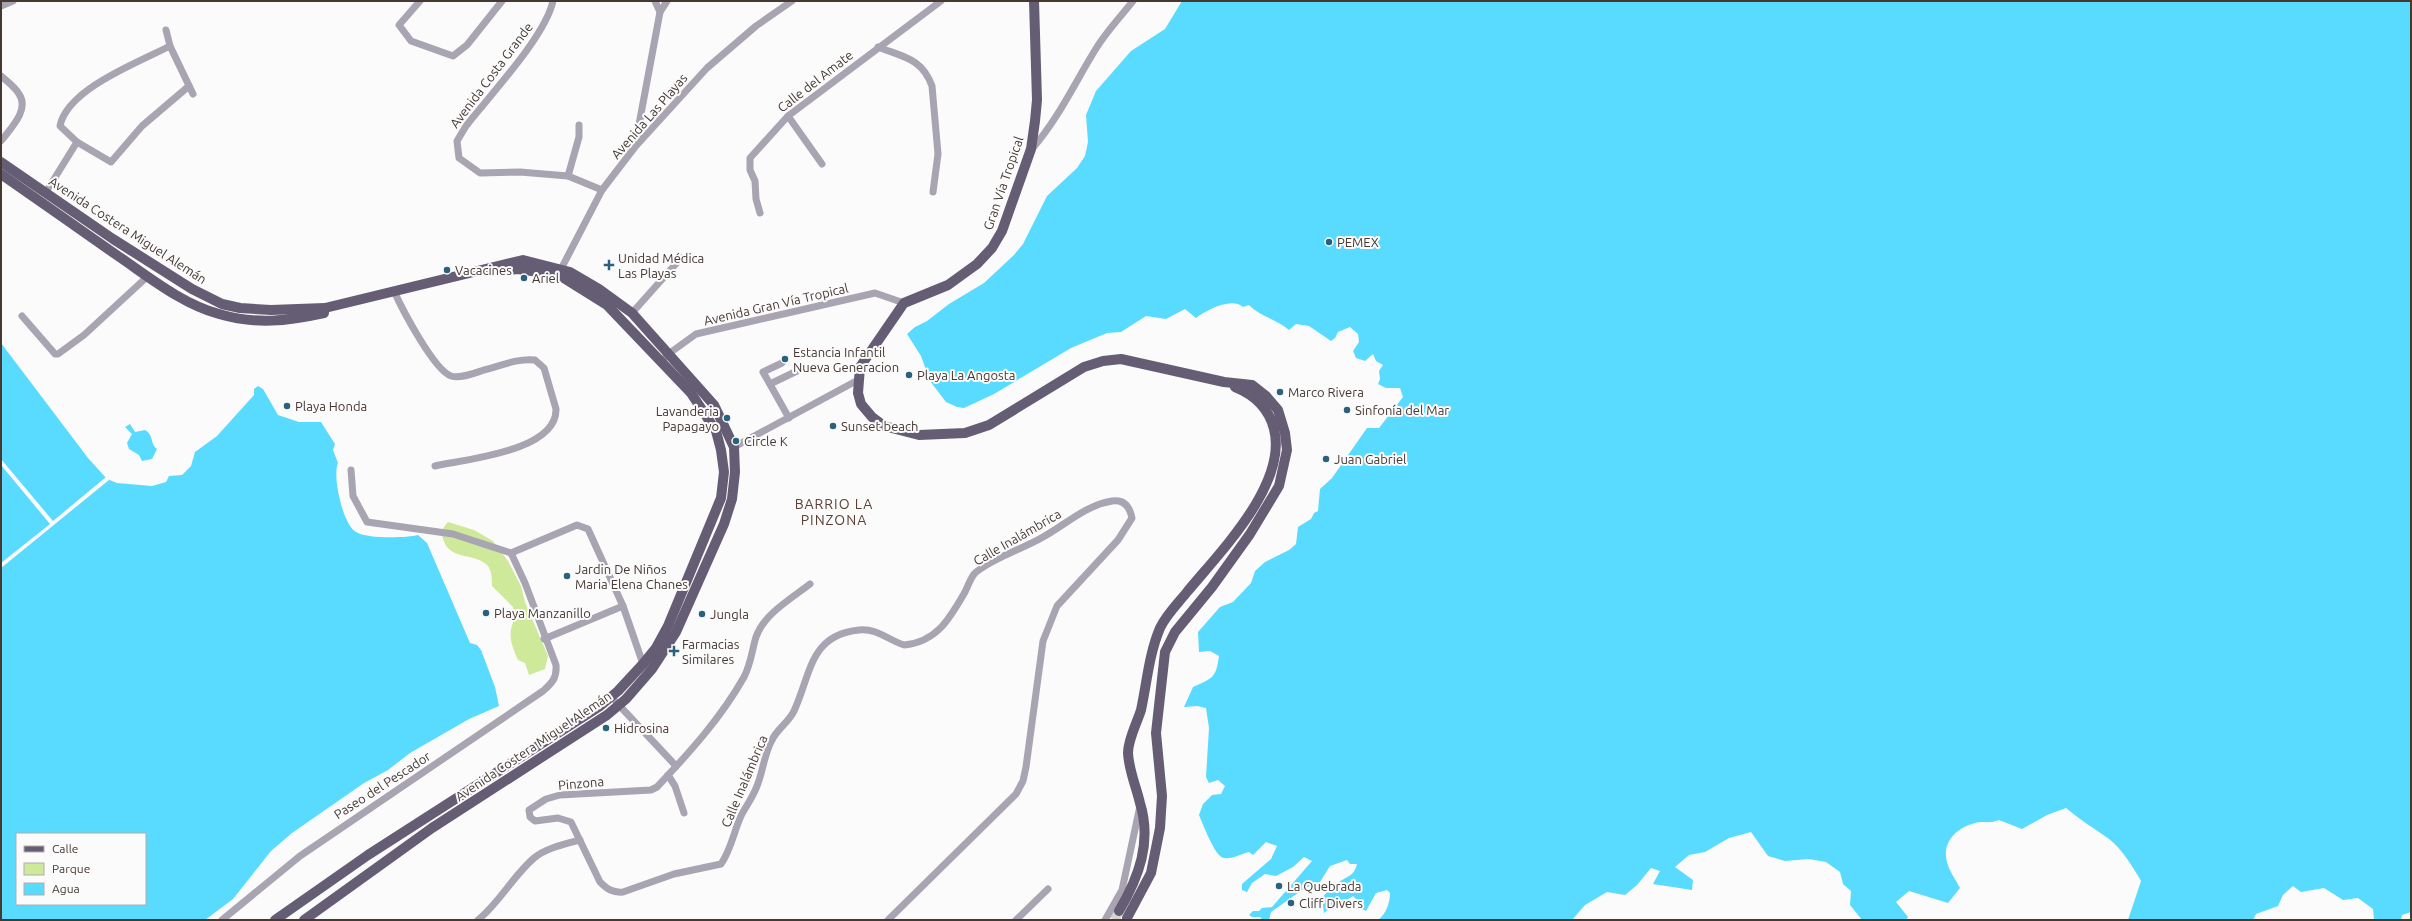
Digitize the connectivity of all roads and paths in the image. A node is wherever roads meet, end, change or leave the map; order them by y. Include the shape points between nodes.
1 (13, 1) edge
2 (420, 1) edge
3 (502, 1) edge
4 (553, 1) edge
5 (655, 1) edge
6 (667, 1) edge
7 (792, 1) edge
8 (941, 1) edge
9 (1034, 1) edge
10 (1133, 1) edge
11 (1, 6) edge
12 (660, 12) junction
13 (166, 30) dead end
14 (170, 46) junction
15 (878, 47) junction
16 (1, 76) edge
17 (189, 86) junction
18 (193, 94) dead end
19 (788, 116) junction
20 (579, 126) dead end
21 (1, 141) edge
22 (77, 142) junction
23 (635, 147) junction
24 (1031, 149) junction
25 (1, 162) edge
26 (822, 164) dead end
27 (1, 174) edge
28 (568, 176) junction
29 (602, 190) junction
30 (46, 192) junction
31 (933, 192) dead end
32 (760, 213) dead end
33 (681, 258) dead end
34 (559, 272) junction
35 (148, 276) junction
36 (395, 293) junction
37 (904, 303) junction
38 (632, 313) junction
39 (22, 316) dead end
40 (664, 359) junction
41 (782, 363) dead end
42 (797, 371) dead end
43 (858, 380) junction
44 (1224, 382) junction
45 (770, 384) junction
46 (789, 418) junction
47 (734, 447) junction
48 (436, 466) dead end
49 (351, 470) dead end
50 (511, 553) junction
51 (810, 584) dead end
52 (623, 606) junction
53 (544, 639) junction
54 (643, 664) junction
55 (652, 669) junction
56 (611, 697) junction
57 (619, 705) junction
58 (676, 766) junction
59 (668, 775) junction
60 (1140, 802) junction
61 (684, 813) dead end
62 (580, 840) junction
63 (1048, 889) dead end
64 (222, 920) edge
65 (275, 920) edge
66 (304, 920) edge
67 (478, 920) edge
68 (888, 920) edge
69 (1016, 920) edge
70 (1105, 920) edge

1 - 11 street
2 - 3 street via 398,25 411,41 453,56 467,45
4 - 28 street, Avenida Costa Grande via 550,14 537,35 466,126 457,142 459,158 480,173 520,172
5 - 12 street
6 - 12 street
7 - 23 street, Avenida Las Playas via 756,26 707,68
8 - 15 street, Calle del Amate
9 - 24 main road, Gran Vía Tropical via 1037,100
10 - 24 street via 1097,46 1072,93 1047,131
12 - 23 street
13 - 14 street
14 - 17 street
14 - 22 street via 80,96 62,119 60,126
15 - 19 street, Calle del Amate
15 - 31 street via 918,62 929,77 938,154
16 - 21 street via 19,93 22,108 18,119
17 - 18 street
17 - 22 street via 142,126 111,162
19 - 26 street
19 - 32 street, Calle del Amate via 750,158 750,170 755,181
20 - 28 street via 579,137
22 - 30 street
23 - 29 street, Avenida Las Playas
24 - 37 main road, Gran Vía Tropical via 1002,231 992,248 977,264 948,285
25 - 30 main road, Avenida Costera Miguel Alemán
27 - 35 main road, Avenida Costera Miguel Alemán
28 - 29 street, Avenida Costa Grande
29 - 34 street, Avenida Las Playas
30 - 36 main road, Avenida Costera Miguel Alemán via 192,289 222,304 271,310 326,308
33 - 38 street
34 - 36 main road, Avenida Costera Miguel Alemán via 504,269
34 - 38 main road, Avenida Costera Miguel Alemán via 579,277
34 - 40 main road, Avenida Costera Miguel Alemán via 607,305
35 - 36 main road, Avenida Costera Miguel Alemán via 201,307 245,320 285,321
35 - 39 street via 84,335 58,354 55,354
36 - 48 street via 412,328 443,372 453,377 517,360 535,360 544,368 556,409 556,416 550,429 525,446
37 - 40 street, Avenida Gran Vía Tropical via 875,293 696,334
37 - 43 main road via 860,368
38 - 40 main road, Avenida Costera Miguel Alemán
40 - 47 main road, Avenida Costera Miguel Alemán via 714,405
40 - 54 main road, Avenida Costera Miguel Alemán via 716,431 724,472 721,498 671,619 656,648
41 - 45 street via 763,372
42 - 45 street
43 - 44 main road via 858,393 862,404 872,417 884,426 919,435 940,436 965,433 989,425 1084,367 1103,361 1121,359
43 - 46 street
44 - 60 main road via 1249,392 1271,417 1275,433 1274,462 1268,483 1238,528 1161,626 1152,649 1141,709 1128,751 1130,774
44 - 60 main road via 1252,385 1276,405 1285,433 1286,458 1279,486 1250,534 1175,632 1165,652 1156,733 1162,796 1160,828 1151,873 1123,914 1138,876 1144,847 1146,828
45 - 46 street
46 - 47 street
47 - 55 main road, Avenida Costera Miguel Alemán via 736,472 732,500 724,524 676,632
49 - 50 street via 353,496 366,522 453,534
50 - 52 street via 577,526 588,529
50 - 53 street via 525,583
51 - 58 street, Pinzona via 764,622 756,636 753,657 743,678 706,734
52 - 53 street
52 - 54 street
53 - 64 street, Paseo del Pescador via 556,665 557,674 543,691 300,856
54 - 55 street
54 - 56 main road, Avenida Costera Miguel Alemán
55 - 57 main road, Avenida Costera Miguel Alemán
56 - 57 street
56 - 65 main road, Avenida Costera Miguel Alemán
57 - 58 street
57 - 66 main road, Avenida Costera Miguel Alemán via 432,828
58 - 59 street, Pinzona
59 - 61 street via 675,786
59 - 62 street, Pinzona via 651,790 560,795 546,799 529,810 530,817 535,821 565,819 576,827
60 - 70 street via 1122,890
62 - 67 street via 544,851 534,857 499,900
62 - 68 street, Calle Inalámbrica via 600,882 610,891 617,892 674,874 721,864 757,786 772,740 792,715 807,672 824,644 841,634 867,629 904,645 925,640 936,634 949,620 975,574 1043,538 1089,508 1114,500 1125,502 1130,508 1132,518 1128,528 1057,606 1043,641 1026,766 1023,781 1016,794
63 - 69 street

